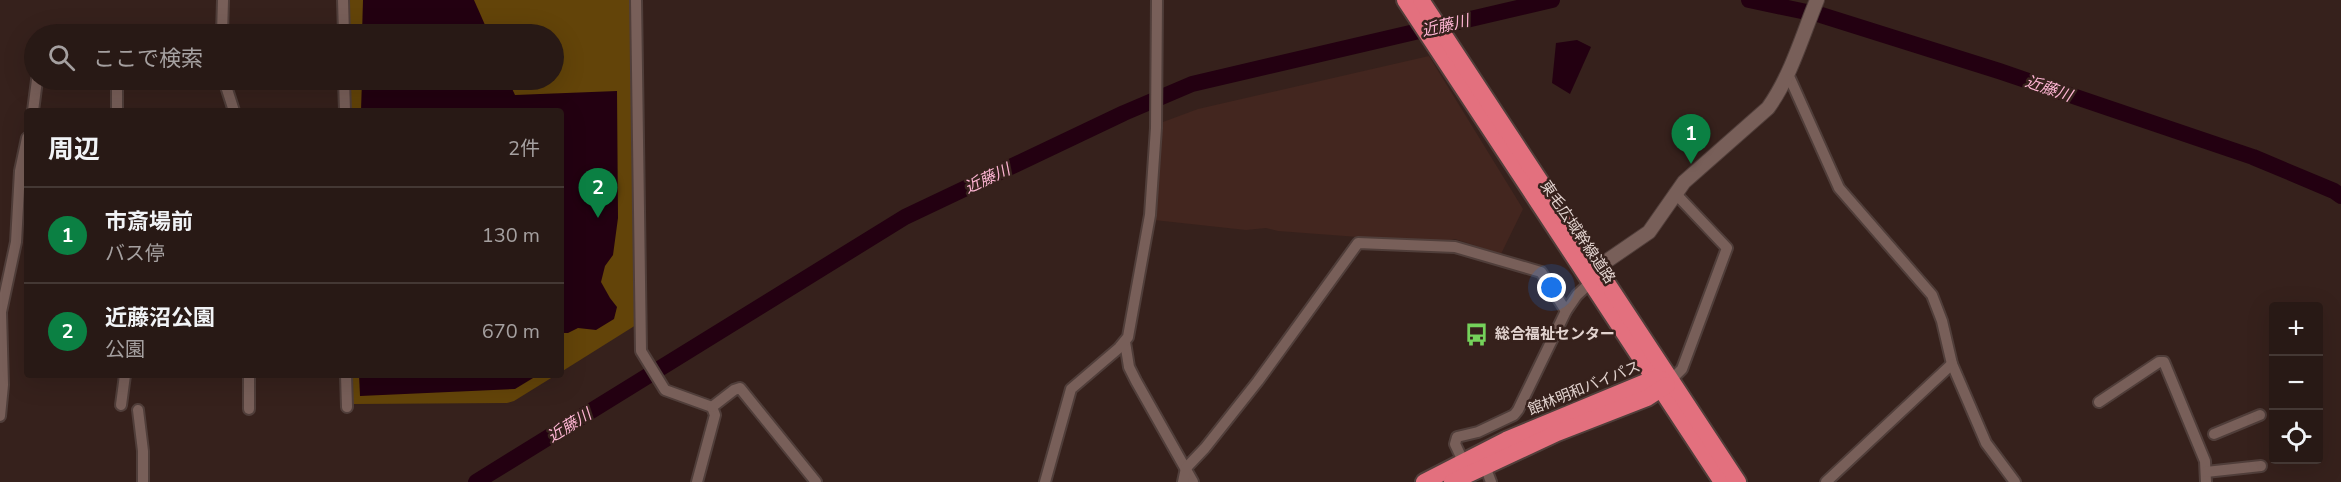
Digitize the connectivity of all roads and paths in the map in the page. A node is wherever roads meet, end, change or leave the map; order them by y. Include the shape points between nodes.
1 (224, 0) edge
2 (343, 0) edge
3 (636, 0) edge
4 (1157, 0) edge
5 (1816, 2) edge
6 (1417, 6) edge
7 (223, 24) edge
8 (344, 24) edge
9 (1441, 41) junction
10 (1788, 74) junction
11 (36, 90) edge
12 (117, 90) edge
13 (227, 90) edge
14 (344, 90) edge
15 (33, 108) edge
16 (117, 108) edge
17 (233, 108) edge
18 (345, 108) edge
19 (24, 152) edge
20 (1675, 194) junction
21 (1598, 267) junction
22 (1590, 282) junction
23 (1566, 311) junction
24 (1, 312) edge
25 (1125, 342) junction
26 (1952, 364) junction
27 (125, 378) edge
28 (249, 378) edge
29 (346, 378) edge
30 (1662, 383) junction
31 (2099, 402) dead end
32 (121, 405) dead end
33 (346, 407) dead end
34 (712, 407) junction
35 (249, 409) dead end
36 (138, 410) dead end
37 (2260, 415) dead end
38 (0, 416) edge
39 (2214, 434) dead end
40 (1463, 461) junction
41 (1485, 466) junction
42 (2261, 466) dead end
43 (1186, 468) junction
44 (2206, 477) edge
45 (143, 482) edge
46 (697, 482) edge
47 (816, 482) edge
48 (1045, 482) edge
49 (1183, 482) edge
50 (1193, 482) edge
51 (1424, 482) edge
52 (1452, 482) edge
53 (1491, 482) edge
54 (1722, 482) edge
55 (1738, 482) edge
56 (1826, 482) edge
57 (2015, 482) edge

1 - 7 street
2 - 8 street
3 - 34 street via 642,355 664,390
4 - 25 street via 1150,215
5 - 10 street
6 - 9 highway, 東毛広域幹線道路
9 - 21 highway, 東毛広域幹線道路
9 - 22 highway, 東毛広域幹線道路
10 - 20 street via 1768,108
10 - 26 street via 1839,188 1932,296
11 - 15 street
12 - 16 street
13 - 17 street
14 - 18 street
19 - 24 street via 16,242
20 - 21 street via 1649,232
20 - 30 street via 1728,248 1682,369
21 - 30 highway, 東毛広域幹線道路
22 - 23 street
22 - 30 highway, 東毛広域幹線道路
23 - 40 street via 1514,415 1455,440
23 - 43 street via 1541,272 1455,247 1358,243 1258,381
24 - 38 street
25 - 43 street via 1129,367
25 - 48 street via 1071,389
26 - 56 street
26 - 57 street via 1986,443
27 - 32 street
28 - 35 street
29 - 33 street
30 - 40 highway, 館林明和バイパス via 1552,420
30 - 41 highway
30 - 54 highway, 東毛広域幹線道路
30 - 55 highway, 東毛広域幹線道路
31 - 44 street via 2164,362 2205,461
34 - 46 street via 715,415
34 - 47 street via 740,388
36 - 45 street
37 - 39 street
40 - 51 highway, 館林明和バイパス
41 - 52 highway
41 - 53 street
42 - 44 street
43 - 49 street
43 - 50 street

